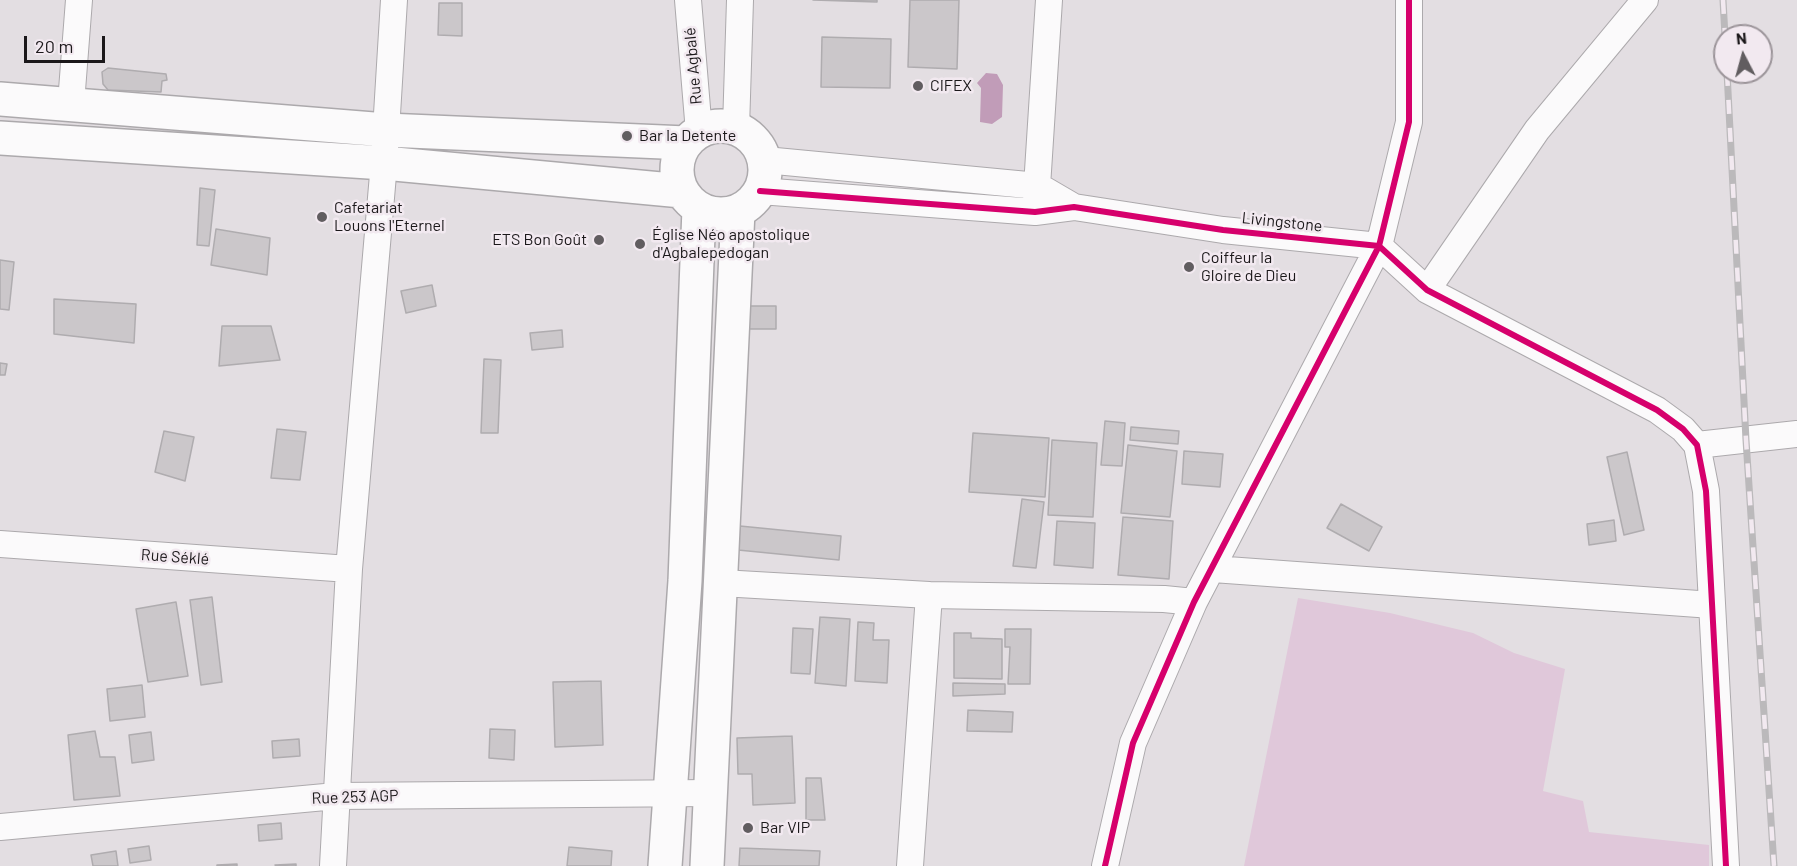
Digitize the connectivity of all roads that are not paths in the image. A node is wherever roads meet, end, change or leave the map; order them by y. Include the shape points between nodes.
1 (79, 0) edge
2 (394, 0) edge
3 (688, 0) edge
4 (740, 0) edge
5 (1049, 0) edge
6 (1409, 0) edge
7 (1645, 0) edge
8 (0, 99) edge
9 (71, 103) junction
10 (736, 128) junction
11 (386, 130) junction
12 (0, 138) edge
13 (693, 138) junction
14 (384, 163) junction
15 (1038, 186) junction
16 (754, 187) junction
17 (691, 200) junction
18 (1074, 207) junction
19 (1035, 212) junction
20 (1379, 246) junction
21 (1427, 290) junction
22 (1797, 434) edge
23 (1696, 446) junction
24 (0, 544) edge
25 (349, 569) junction
26 (1213, 569) junction
27 (721, 583) junction
28 (928, 595) junction
29 (1194, 602) junction
30 (1712, 605) junction
31 (711, 793) junction
32 (671, 794) junction
33 (336, 796) junction
34 (0, 827) edge
35 (333, 866) edge
36 (665, 866) edge
37 (707, 866) edge
38 (910, 866) edge
39 (1104, 866) edge
40 (1726, 866) edge

1 - 9 street
2 - 11 street
3 - 13 street, Rue Agbalé
4 - 10 street
5 - 15 street
6 - 20 street via 1409,122
7 - 21 street via 1538,130
8 - 9 street
9 - 11 street
10 - 13 street via 715,127
10 - 16 street via 759,146
11 - 13 street
11 - 14 street
12 - 14 street
13 - 17 street via 679,158 677,175
14 - 17 street
14 - 25 street
15 - 16 street, Livingstone
15 - 18 street, Livingstone
15 - 19 street
16 - 17 street via 718,214
16 - 19 street, Livingstone
16 - 27 street
17 - 32 street via 685,581
18 - 19 street, Livingstone
18 - 20 street, Livingstone via 1223,230
20 - 21 street
20 - 26 street
21 - 23 street via 1658,410 1683,429
22 - 23 street
23 - 30 street via 1706,491
24 - 25 street, Rue Séklé
25 - 33 street
26 - 29 street
26 - 30 street
27 - 28 street
27 - 31 street
28 - 29 street
28 - 38 street
29 - 39 street via 1133,743
30 - 40 street
31 - 32 street, Rue 253 AGP
31 - 37 street
32 - 33 street, Rue 253 AGP
32 - 36 street
33 - 34 street, Rue 253 AGP
33 - 35 street

